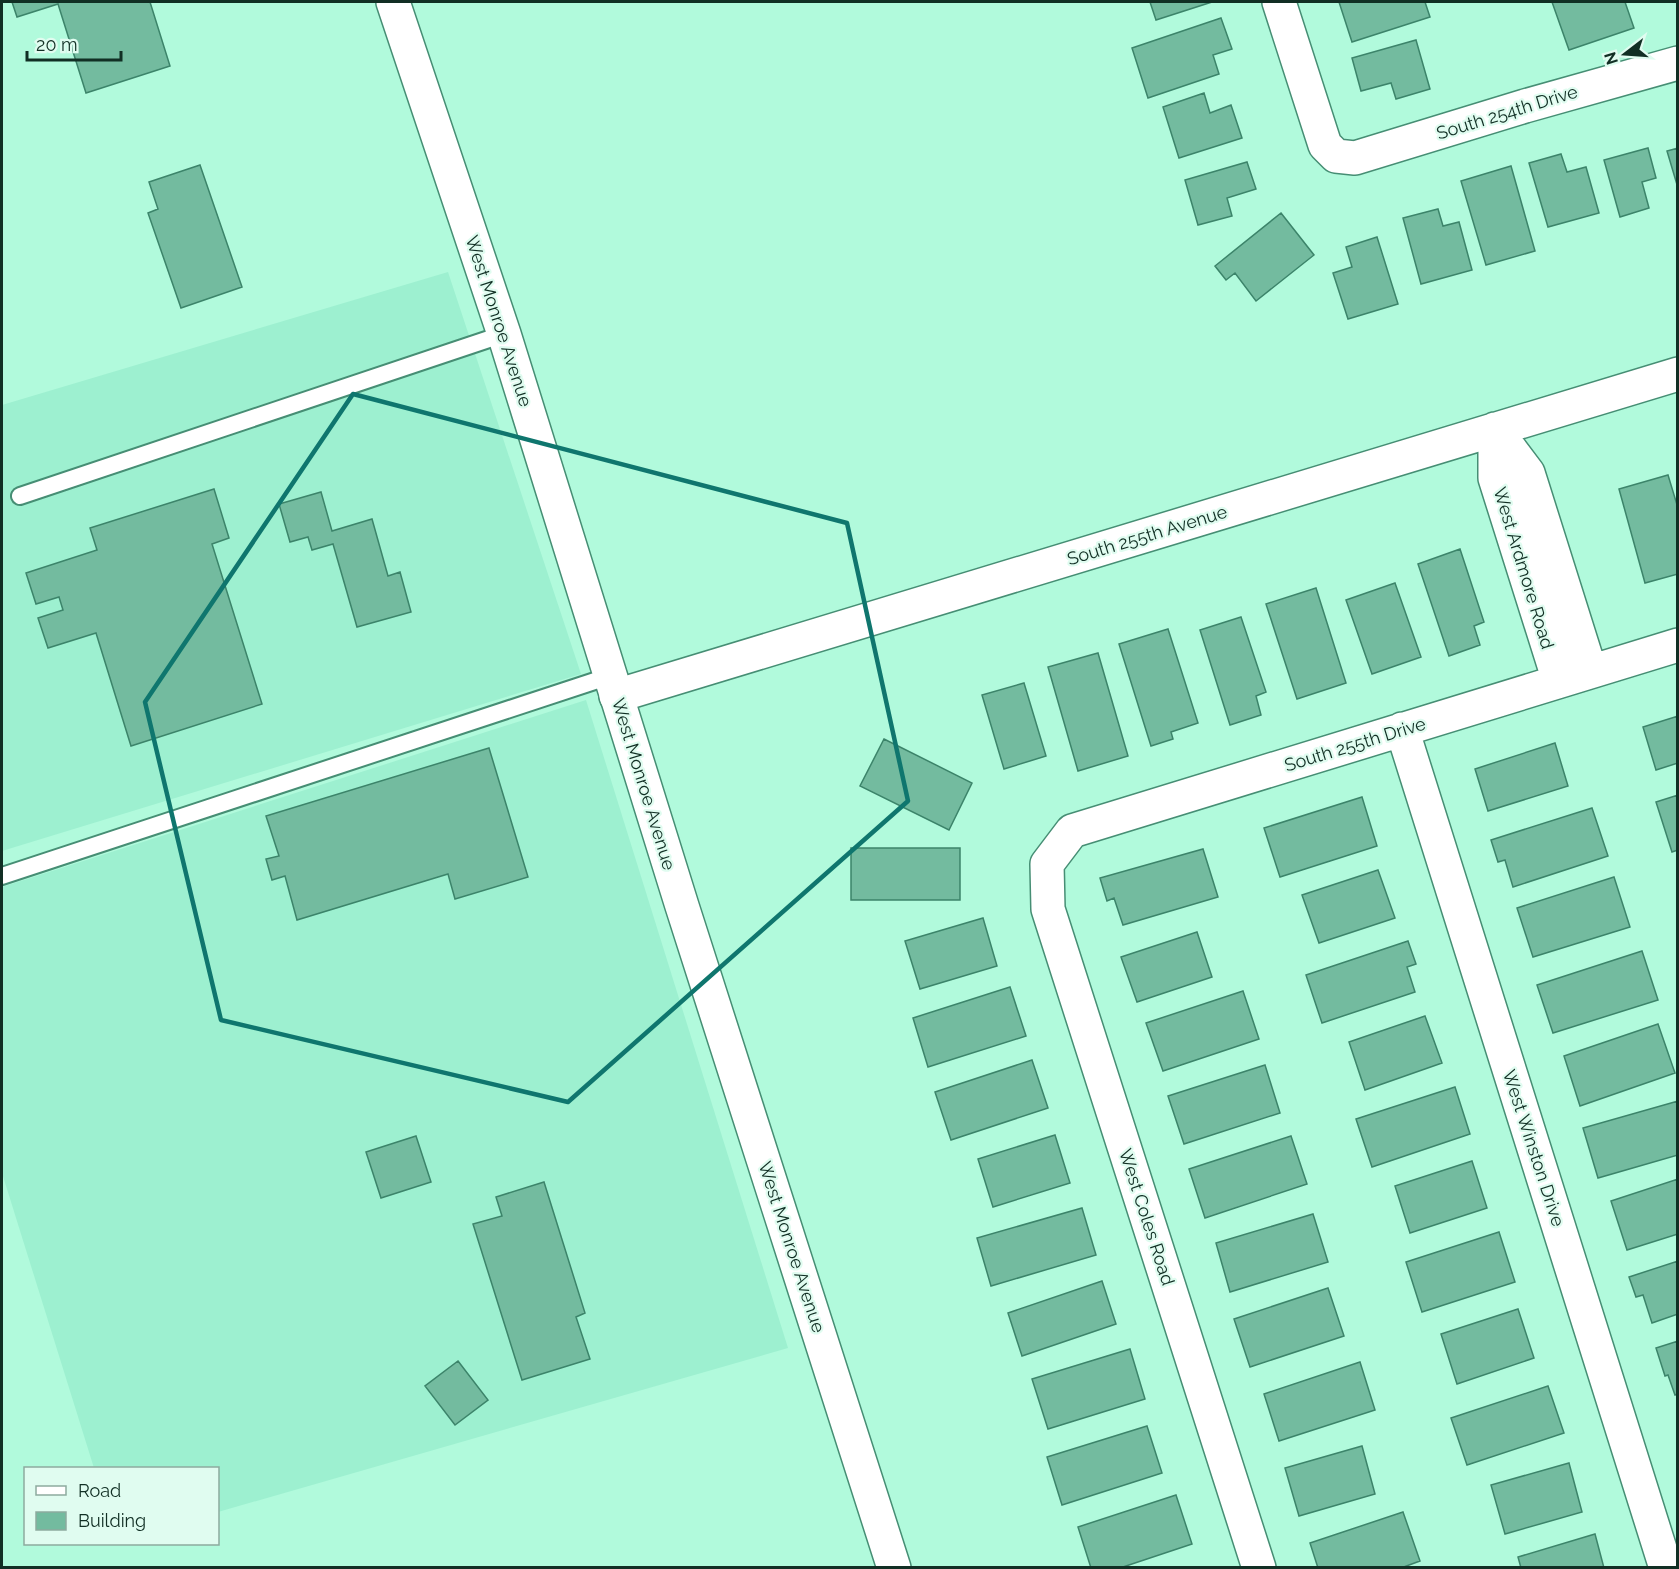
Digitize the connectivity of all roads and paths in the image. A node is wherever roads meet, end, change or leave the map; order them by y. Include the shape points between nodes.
1 (393, 2) edge
2 (1280, 2) edge
3 (1677, 63) edge
4 (504, 334) junction
5 (1677, 374) edge
6 (1495, 429) junction
7 (20, 496) dead end
8 (1677, 645) edge
9 (1590, 670) junction
10 (1559, 681) junction
11 (613, 686) junction
12 (1402, 729) junction
13 (1047, 864) joint
14 (2, 876) edge
15 (894, 1568) edge
16 (1259, 1568) edge
17 (1666, 1568) edge

1 - 4 street, West Monroe Avenue
2 - 3 street, South 254th Drive via 1325,145 1336,156 1355,158
4 - 7 lane
4 - 11 street, West Monroe Avenue
5 - 6 street, South 255th Avenue
6 - 9 street, West Ardmore Road via 1528,473
6 - 10 street, West Ardmore Road via 1495,478
6 - 11 street, South 255th Avenue
8 - 9 street, South 255th Drive
9 - 10 street, South 255th Drive
10 - 12 street, South 255th Drive
11 - 14 lane
11 - 15 street, West Monroe Avenue
12 - 13 street, South 255th Drive via 1072,831
12 - 17 street, West Winston Drive
13 - 16 street, West Coles Road via 1048,909

